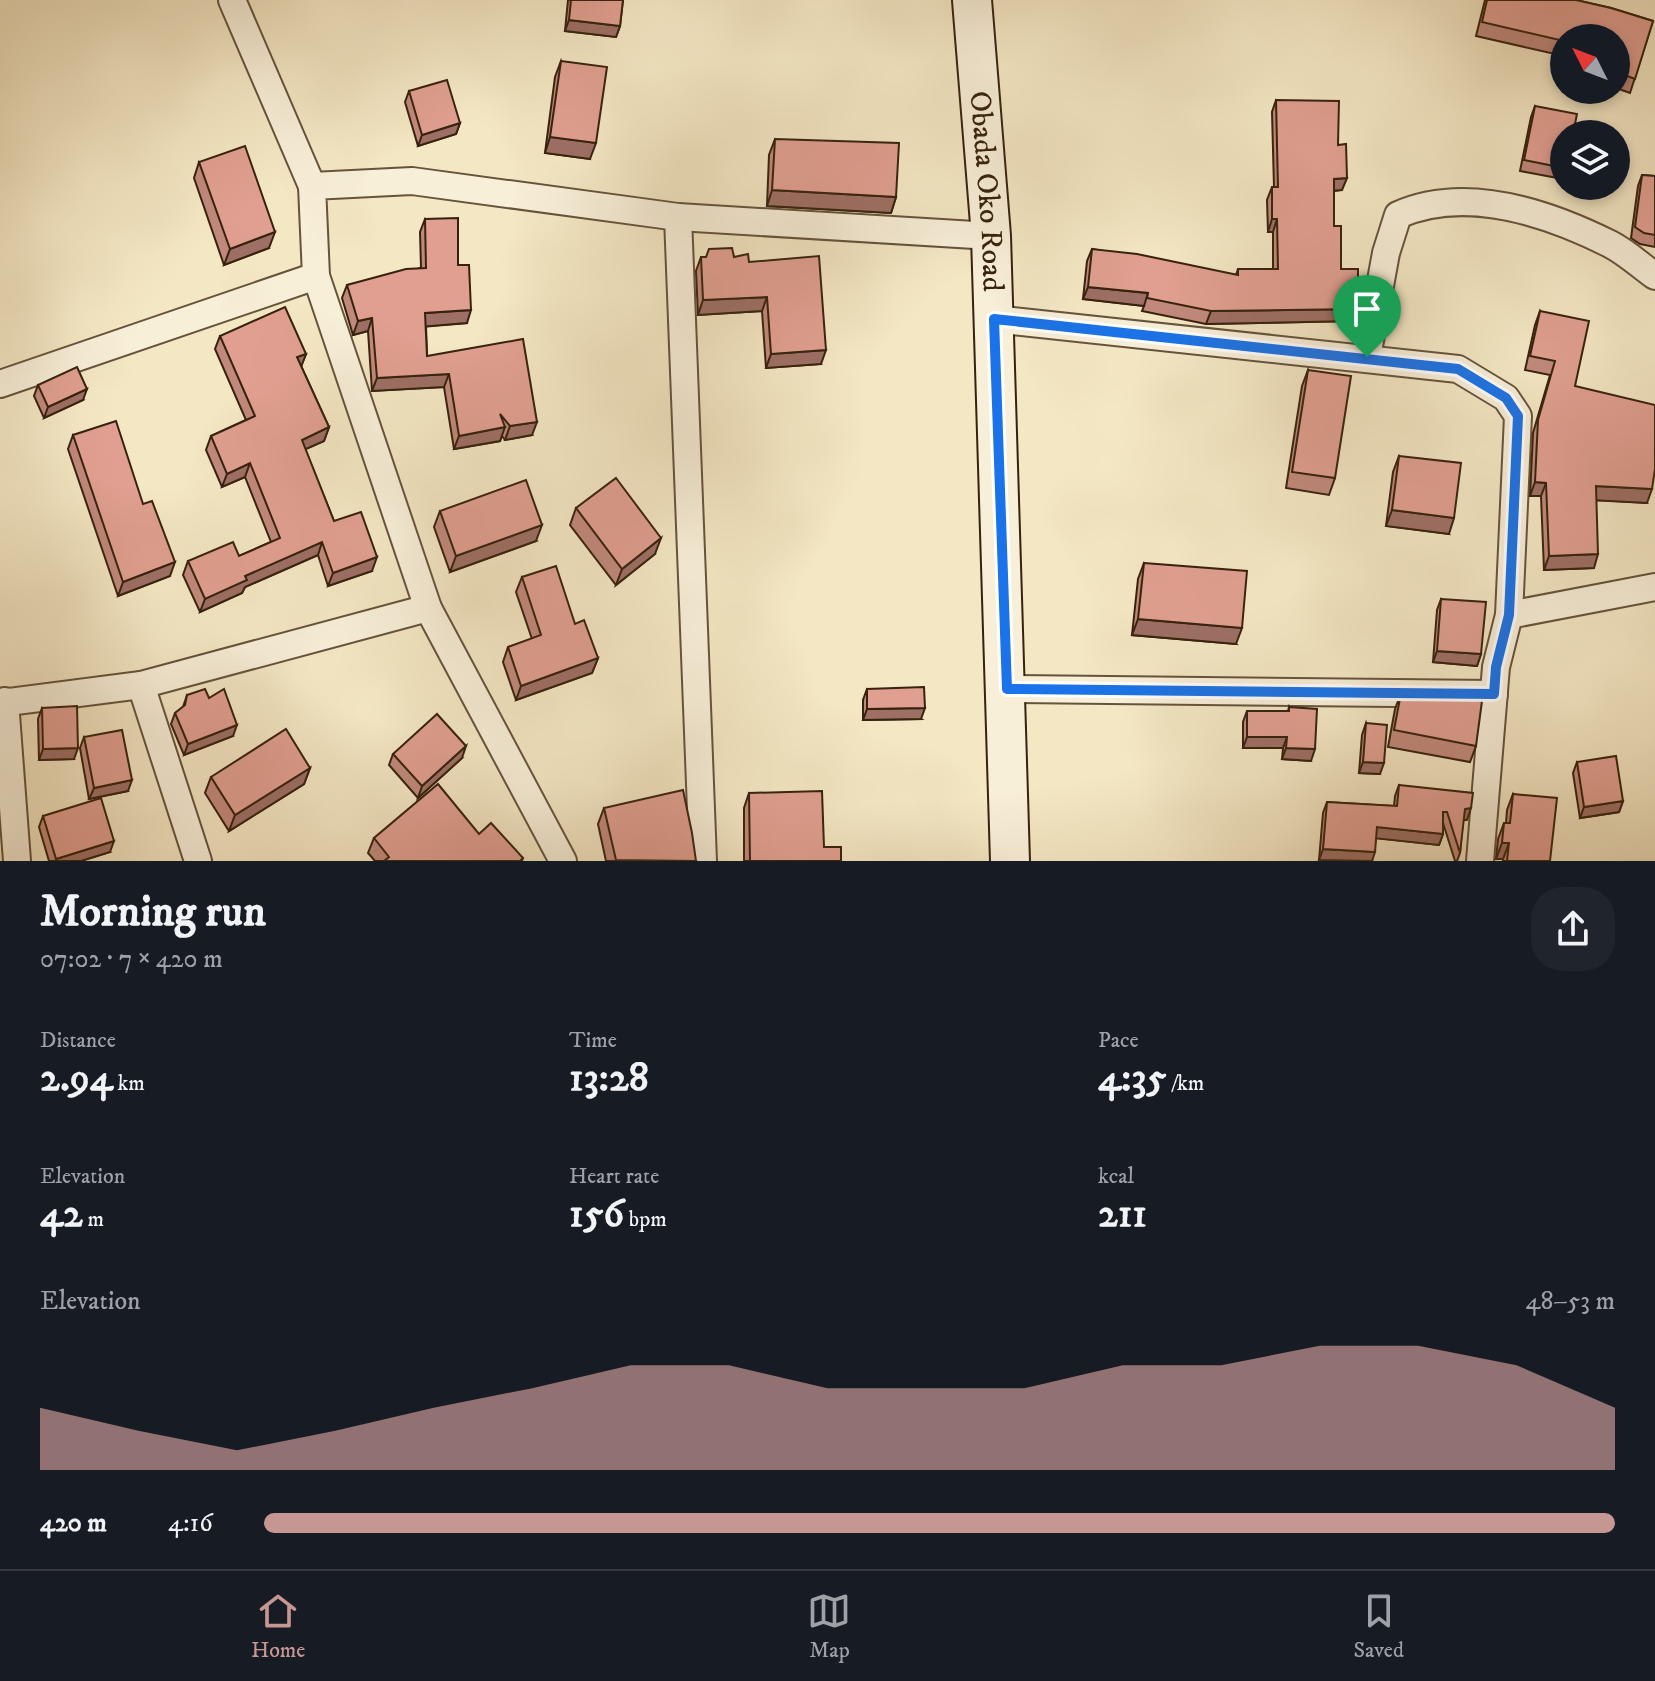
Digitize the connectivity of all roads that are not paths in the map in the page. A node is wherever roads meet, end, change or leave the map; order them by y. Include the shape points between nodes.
1 (232, 0) edge
2 (972, 0) edge
3 (312, 186) junction
4 (678, 217) junction
5 (991, 236) junction
6 (316, 276) junction
7 (1655, 276) edge
8 (994, 319) junction
9 (1367, 357) junction
10 (0, 384) edge
11 (1655, 587) edge
12 (428, 608) junction
13 (1509, 615) junction
14 (141, 685) junction
15 (1007, 689) junction
16 (1494, 694) junction
17 (3, 702) edge
18 (17, 861) edge
19 (198, 861) edge
20 (563, 861) edge
21 (703, 861) edge
22 (1010, 861) edge
23 (1480, 861) edge

1 - 3 street
2 - 5 main road, Obada Oko Road
3 - 4 street via 412,181
3 - 6 street
4 - 5 street
4 - 21 street
5 - 8 main road, Obada Oko Road
6 - 10 street
6 - 12 street
7 - 9 street via 1613,245 1526,210 1455,203 1417,207 1398,215
8 - 9 street
8 - 15 main road, Obada Oko Road
9 - 13 street via 1458,369 1506,398 1518,416
11 - 13 street
12 - 14 street
12 - 20 street
13 - 16 street
14 - 17 street
14 - 19 street
15 - 16 street
15 - 22 main road, Obada Oko Road
16 - 23 street
17 - 18 street

